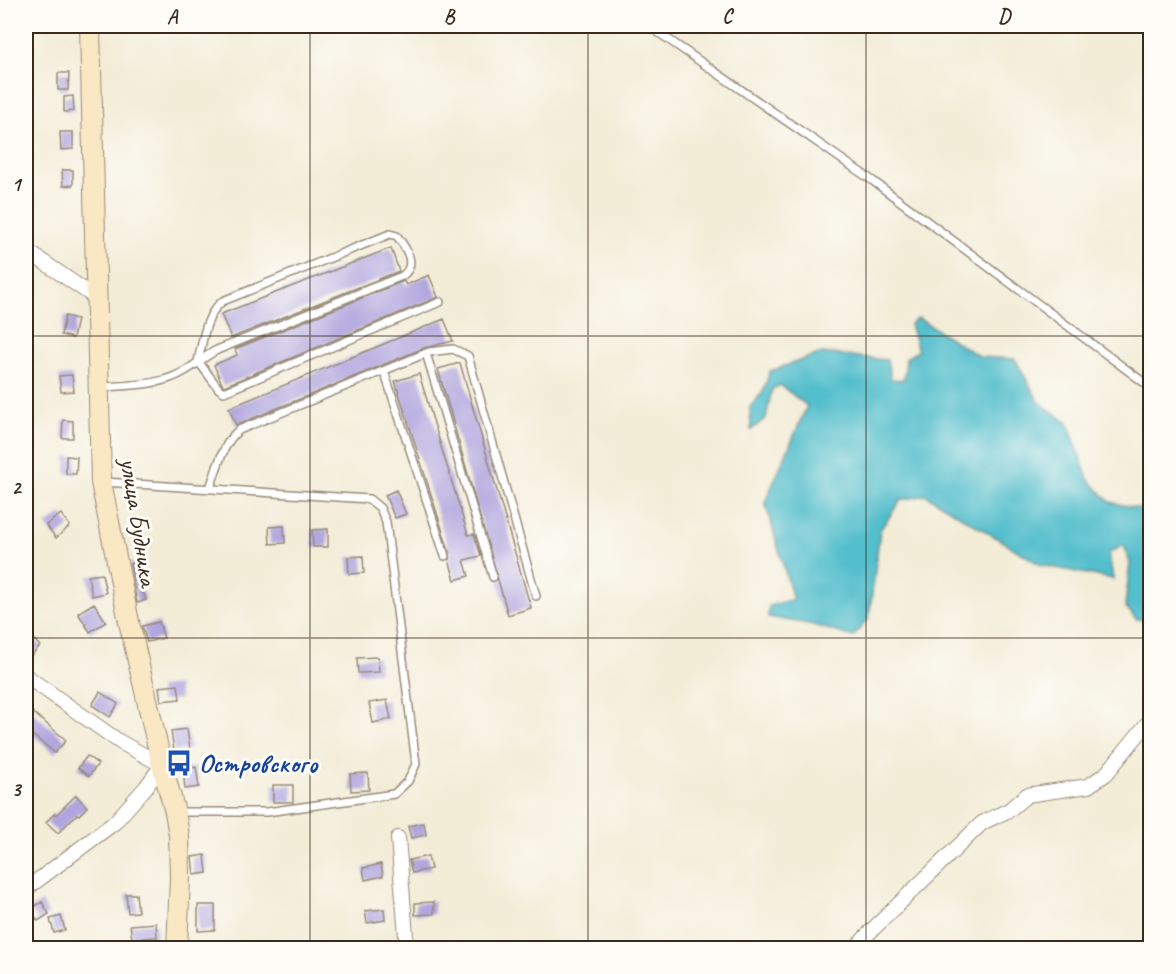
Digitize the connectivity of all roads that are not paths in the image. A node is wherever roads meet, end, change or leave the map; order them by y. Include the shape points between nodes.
1 (90, 26) edge
2 (649, 26) edge
3 (26, 250) edge
4 (96, 298) junction
5 (440, 302) dead end
6 (426, 353) junction
7 (198, 361) junction
8 (384, 370) junction
9 (99, 387) junction
10 (1150, 387) edge
11 (101, 482) junction
12 (210, 488) junction
13 (445, 556) dead end
14 (493, 577) dead end
15 (536, 596) dead end
16 (26, 676) edge
17 (1150, 720) edge
18 (162, 765) junction
19 (175, 812) junction
20 (398, 838) dead end
21 (26, 889) edge
22 (177, 948) edge
23 (407, 948) edge
24 (856, 948) edge

1 - 4 street, улица Будника
2 - 10 lane via 873,181
3 - 4 street
4 - 9 street, улица Будника
5 - 7 lane via 224,392
6 - 8 lane
6 - 14 lane
6 - 15 lane via 453,349 468,356
7 - 7 lane via 402,276 410,268 407,250 397,236 390,234 223,301 210,315
7 - 9 lane via 185,372 154,382
8 - 12 lane via 239,430 232,435
8 - 13 lane
9 - 11 street, улица Будника
11 - 12 lane
11 - 18 street, улица Будника
12 - 19 lane via 369,499 380,508 386,522 416,764 408,781 393,794 267,812
16 - 18 street via 120,742
17 - 24 street via 1106,774 1088,786 1028,795 982,823
18 - 19 street, улица Будника
18 - 21 street via 114,823
19 - 22 street, улица Будника via 180,878
20 - 23 street

